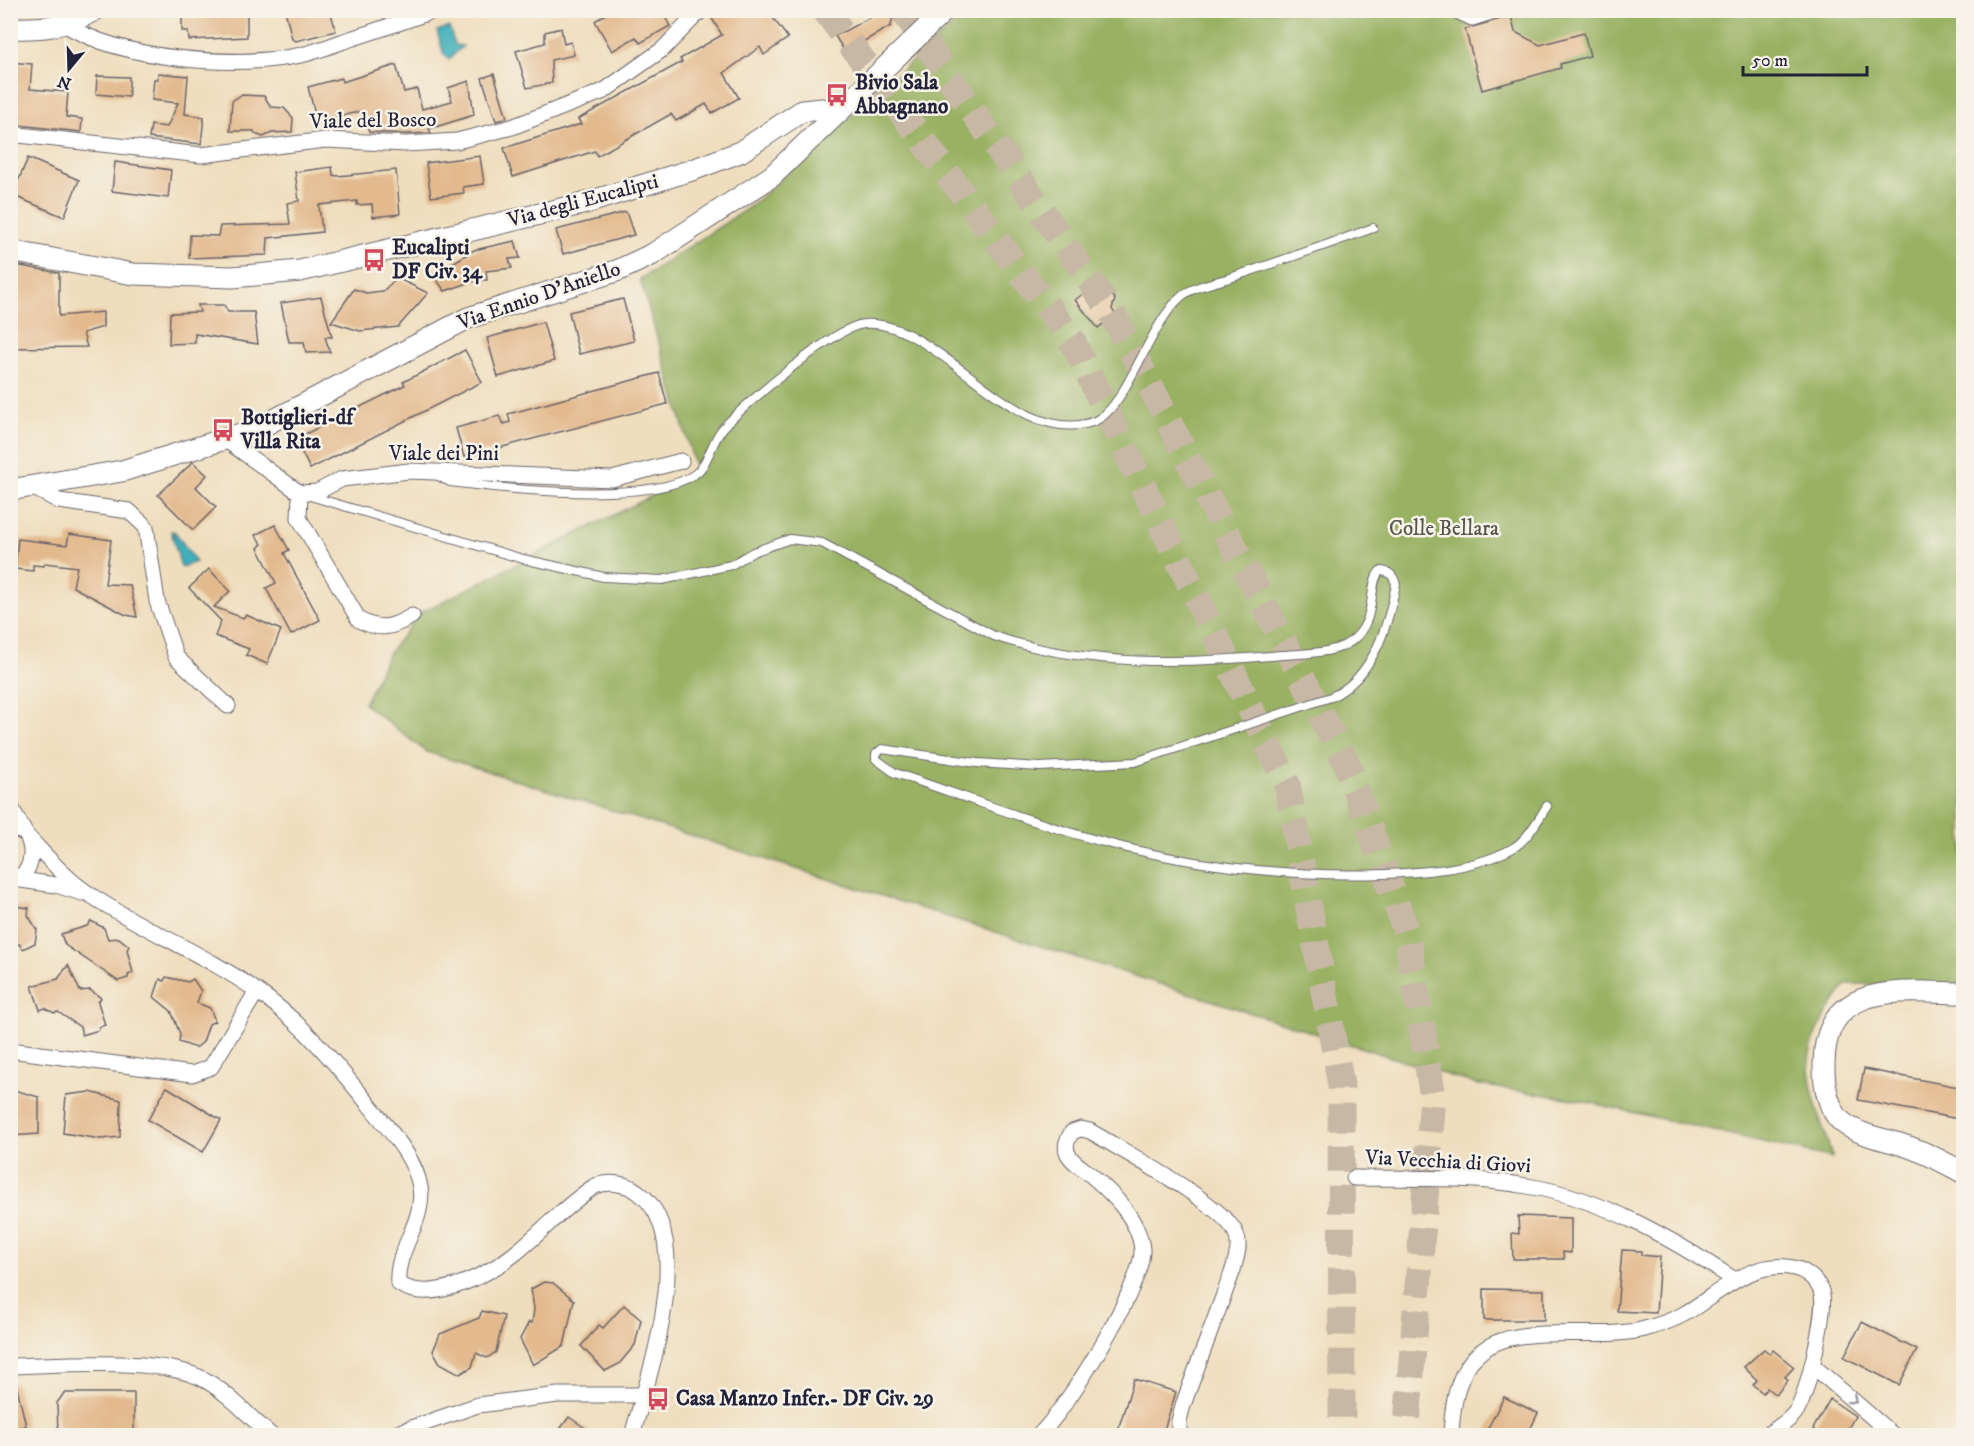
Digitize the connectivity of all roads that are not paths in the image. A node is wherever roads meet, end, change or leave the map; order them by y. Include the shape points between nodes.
1 (95, 10) edge
2 (435, 10) edge
3 (701, 10) edge
4 (945, 10) edge
5 (1455, 10) edge
6 (1497, 10) edge
7 (64, 24) junction
8 (10, 28) edge
9 (835, 115) junction
10 (10, 134) edge
11 (1373, 228) dead end
12 (10, 251) edge
13 (226, 440) junction
14 (681, 461) dead end
15 (432, 472) junction
16 (32, 487) junction
17 (10, 490) edge
18 (300, 493) junction
19 (412, 616) dead end
20 (228, 706) dead end
21 (10, 805) edge
22 (1547, 806) dead end
23 (10, 827) edge
24 (27, 836) junction
25 (12, 879) edge
26 (92, 896) junction
27 (257, 991) junction
28 (1964, 993) edge
29 (10, 1050) edge
30 (1964, 1173) edge
31 (1354, 1178) dead end
32 (1735, 1280) junction
33 (1812, 1365) junction
34 (10, 1366) edge
35 (643, 1395) junction
36 (272, 1436) edge
37 (388, 1436) edge
38 (632, 1436) edge
39 (1038, 1436) edge
40 (1179, 1436) edge
41 (1451, 1436) edge
42 (1765, 1436) edge
43 (1894, 1436) edge

1 - 7 street
2 - 7 street via 301,55 255,61 175,58 106,44
3 - 10 street, Viale del Bosco via 663,49 604,91 512,127 457,141 406,144 326,140 201,155
4 - 9 street, Via Ennio D'Aniello
5 - 6 street via 1472,18
7 - 8 street via 46,29
9 - 12 street, Via degli Eucalipti via 822,109 802,111 740,152 586,203 300,271 233,278 133,274
9 - 13 street, Via Ennio D'Aniello via 772,176 653,254 619,270 468,318 291,413
11 - 15 lane via 1185,293 1158,323 1117,399 1097,420 1056,426 1038,420 928,346 887,328 864,324 809,353 722,429 697,473 675,484 608,493 552,491 450,482
13 - 16 street, Via Ennio D'Aniello via 122,471
13 - 18 street
14 - 15 street, Viale dei Pini via 612,479
15 - 18 street, Viale dei Pini via 342,479 317,492
16 - 17 street, Via Ennio D'Aniello
16 - 20 street via 59,501 129,511 146,527 157,601 176,657
18 - 19 street via 299,518 356,624 375,628 395,626
18 - 22 lane via 523,559 604,577 662,580 731,564 790,539 822,543 994,636 1024,646 1098,657 1181,662 1330,650 1356,637 1371,613 1375,576 1387,571 1396,584 1374,654 1357,680 1331,697 1135,762 1040,766 977,763 882,749 876,759 895,773 1111,844 1218,865 1335,875 1427,872 1486,859 1514,847
21 - 24 street
23 - 24 street
24 - 25 street via 32,848 28,867
24 - 26 street via 64,875
25 - 26 street via 57,885
26 - 27 street via 202,955
27 - 29 street via 211,1067 192,1074
27 - 35 street via 315,1040 383,1123 416,1171 422,1199 397,1272 398,1283 406,1288 432,1292 483,1273 512,1257 576,1200 604,1183 631,1187 649,1202 663,1227 668,1278
28 - 30 street via 1892,992 1855,1001 1836,1018 1823,1054 1826,1090 1840,1120 1853,1129 1908,1147
31 - 32 street, Via Vecchia di Giovi via 1528,1186 1587,1202 1672,1239
32 - 33 street via 1764,1269 1784,1268 1805,1272 1818,1283 1823,1295
32 - 41 street via 1683,1315 1659,1325 1619,1333 1528,1336 1490,1346 1476,1355 1464,1373 1452,1414
33 - 42 street via 1797,1410
33 -> 43 street
34 - 36 street via 153,1365 184,1371 212,1384
35 - 37 street via 558,1395 478,1405
35 - 38 street
39 - 40 street via 1059,1414 1096,1354 1141,1263 1139,1236 1131,1220 1110,1191 1070,1157 1067,1139 1081,1129 1221,1212 1236,1233 1238,1247 1233,1270 1183,1405

